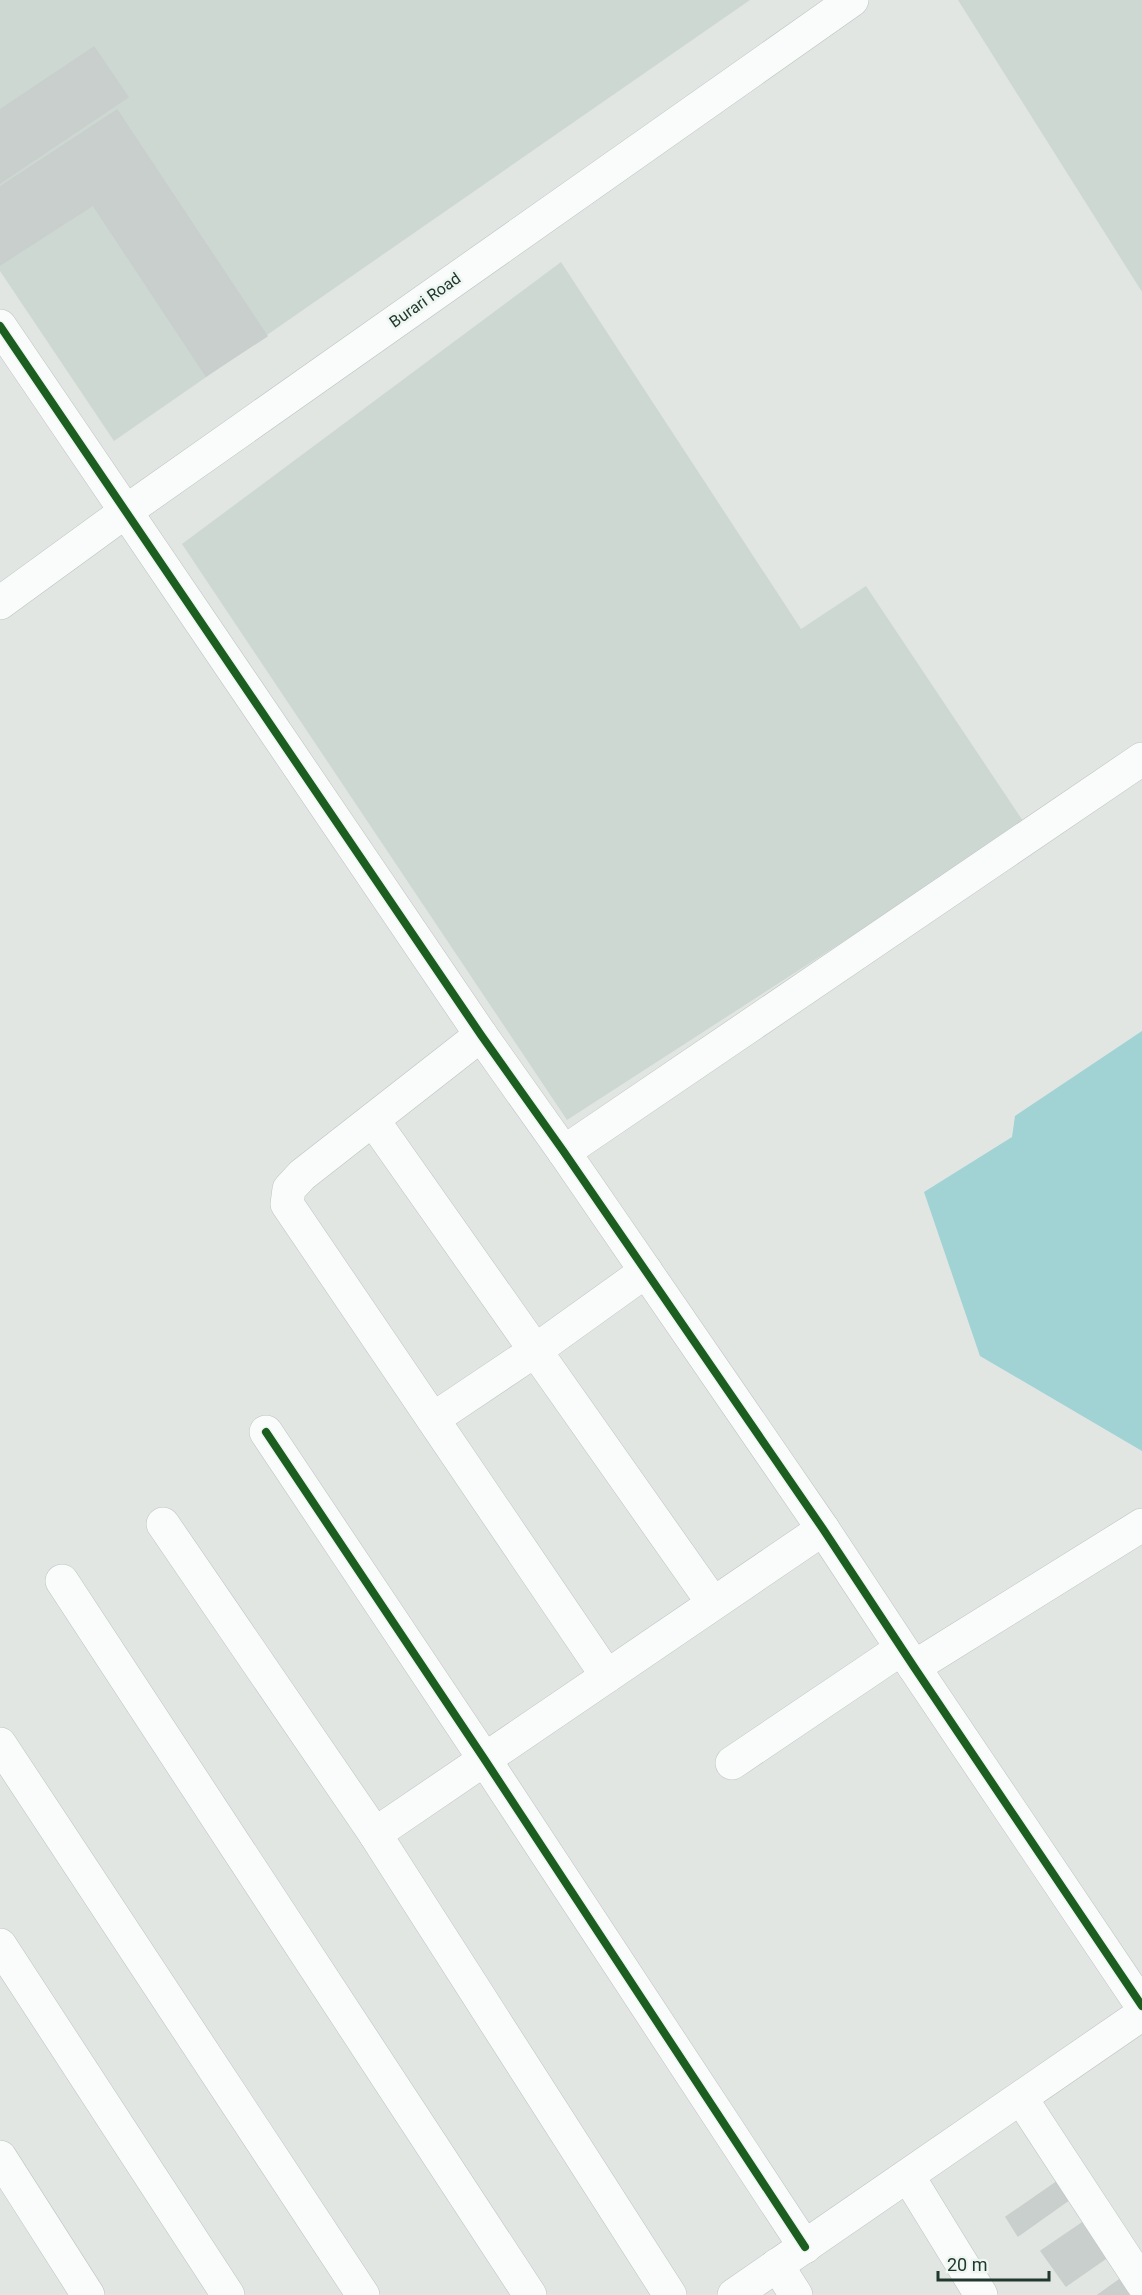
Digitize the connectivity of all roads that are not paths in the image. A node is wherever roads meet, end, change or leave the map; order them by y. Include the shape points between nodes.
1 (852, 0) edge
2 (0, 326) edge
3 (125, 512) junction
4 (0, 603) edge
5 (1142, 759) edge
6 (481, 1035) junction
7 (373, 1120) junction
8 (564, 1152) junction
9 (646, 1271) junction
10 (536, 1350) junction
11 (433, 1419) junction
12 (266, 1432) dead end
13 (163, 1524) dead end
14 (1142, 1525) edge
15 (823, 1529) junction
16 (62, 1581) dead end
17 (713, 1603) junction
18 (907, 1658) junction
19 (607, 1676) junction
20 (0, 1744) edge
21 (485, 1760) junction
22 (732, 1763) dead end
23 (375, 1834) junction
24 (0, 1945) edge
25 (1142, 2006) edge
26 (1142, 2014) edge
27 (1021, 2098) junction
28 (0, 2157) edge
29 (908, 2176) junction
30 (805, 2247) junction
31 (777, 2265) junction
32 (1142, 2283) edge
33 (88, 2295) edge
34 (228, 2295) edge
35 (363, 2295) edge
36 (530, 2295) edge
37 (670, 2295) edge
38 (734, 2295) edge
39 (796, 2295) edge
40 (981, 2295) edge

1 - 3 street, Burari Road
2 - 3 street
3 - 4 street, Burari Road
3 - 6 street
5 - 8 street
6 - 7 street
6 - 8 street
7 - 10 street
7 - 11 street via 302,1175 289,1189 287,1204
8 - 9 street
9 - 10 street
9 - 15 street
10 - 11 street
10 - 17 street
11 - 19 street
12 - 21 street
13 - 23 street
14 - 18 street
15 - 17 street
15 - 18 street
16 - 36 street
17 - 19 street
18 - 22 street
18 - 25 street
19 - 21 street
20 - 35 street
21 - 23 street
21 - 30 street
23 - 37 street
24 - 34 street
26 - 27 street
27 - 29 street
27 - 32 street
28 - 33 street
29 - 30 street
29 - 40 street
30 - 31 street
31 - 38 street
31 - 39 street

